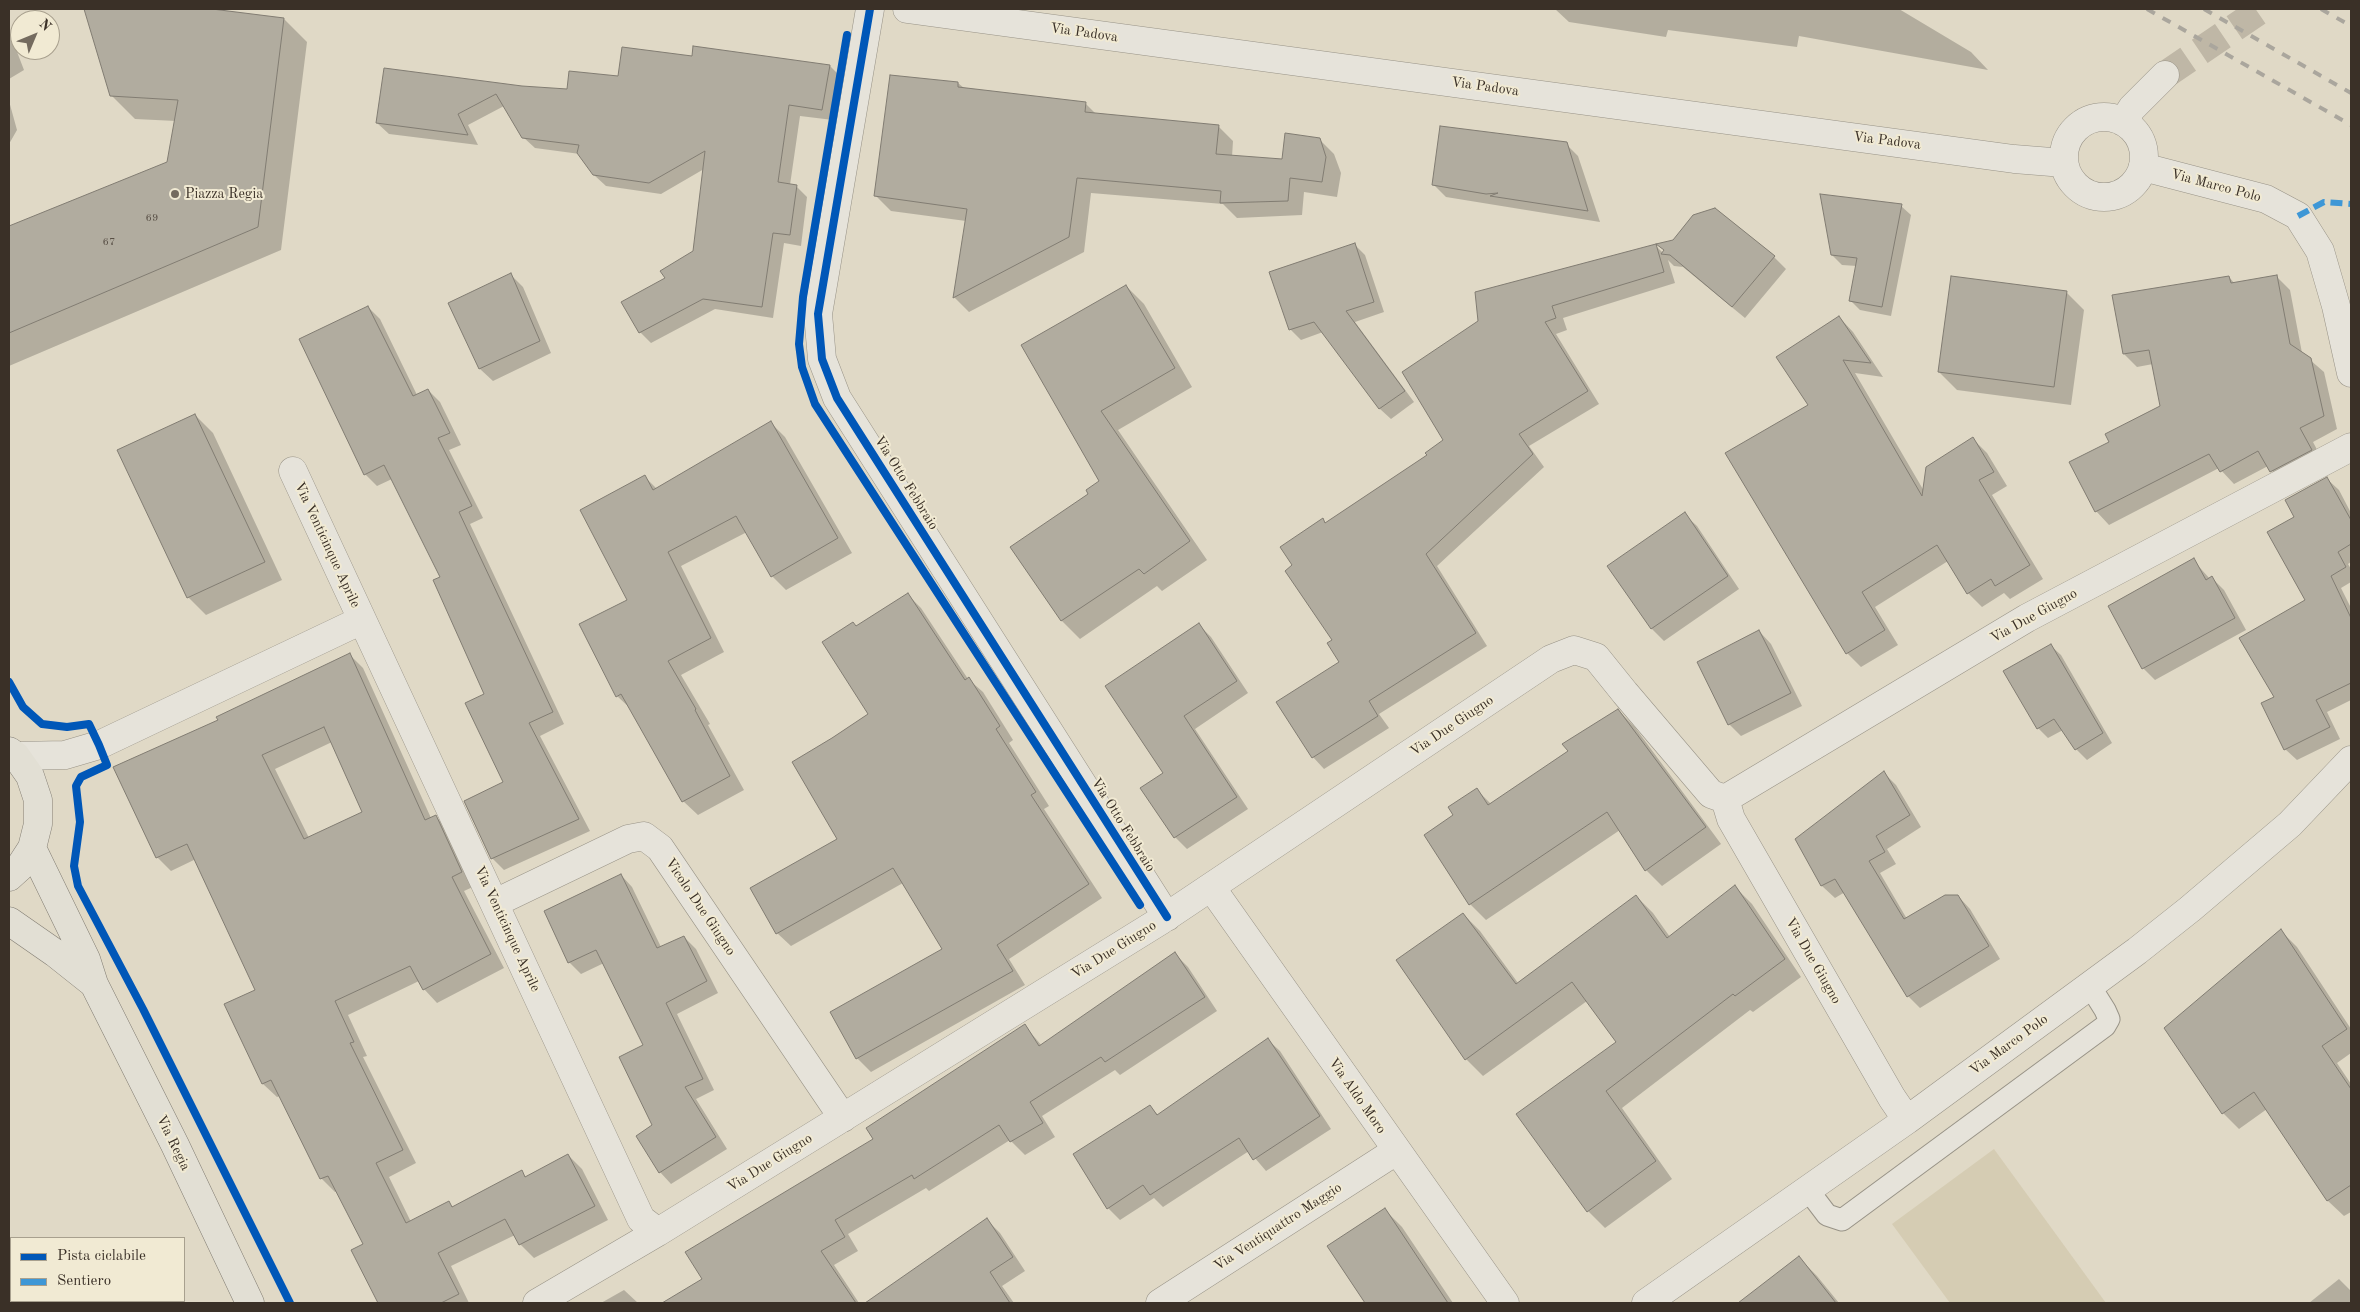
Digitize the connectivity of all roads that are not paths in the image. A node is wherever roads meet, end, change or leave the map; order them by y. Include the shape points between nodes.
1 (870, 9) edge
2 (907, 9) edge
3 (2165, 75) tunnel mouth
4 (2123, 122) junction
5 (2064, 163) junction
6 (2143, 167) junction
7 (2351, 373) edge
8 (2351, 448) edge
9 (293, 471) dead end
10 (362, 620) junction
11 (12, 754) edge
12 (2351, 760) edge
13 (1725, 799) junction
14 (32, 848) junction
15 (9, 877) edge
16 (1211, 887) junction
17 (495, 903) junction
18 (1167, 916) junction
19 (9, 921) edge
20 (94, 984) junction
21 (2090, 986) junction
22 (843, 1118) junction
23 (1906, 1120) junction
24 (1396, 1151) junction
25 (1808, 1190) junction
26 (658, 1232) junction
27 (250, 1303) edge
28 (537, 1303) edge
29 (1160, 1303) edge
30 (1505, 1303) edge
31 (1646, 1303) edge

1 - 18 street, Via Otto Febbraio via 818,314 822,359 837,398
2 - 5 street, Via Padova
3 - 4 street via 2132,108
4 - 5 street via 2097,117 2080,124 2068,138
4 - 6 street via 2143,145
5 - 6 street via 2068,174 2081,189 2099,196 2118,194 2134,184
6 - 7 street, Via Marco Polo via 2266,199 2298,216 2320,251
8 - 13 street, Via Due Giugno via 2027,618
9 - 10 street, Via Venticinque Aprile
10 - 11 street, Via Venticinque Aprile via 100,745 65,755
10 - 17 street, Via Venticinque Aprile
11 - 14 main road via 30,776 38,800 38,824
12 - 21 street, Via Marco Polo via 2290,824 2190,909
13 - 16 street, Via Due Giugno via 1711,794 1596,657 1574,650 1551,659
13 - 23 street, Via Due Giugno via 1731,819
14 - 15 main road
14 - 20 main road, Via Regia via 86,958
16 - 18 street, Via Due Giugno
16 - 24 street, Via Aldo Moro
17 - 22 street, Vicolo Due Giugno via 628,839 644,836 660,848
17 - 26 street, Via Venticinque Aprile via 640,1219
18 - 22 street, Via Due Giugno
19 - 20 main road, Via Regia
20 - 27 main road, Via Regia
21 - 23 street, Via Marco Polo
21 - 25 lane via 2109,1019 2105,1026 1842,1220 1827,1215
22 - 26 street, Via Due Giugno
23 - 25 street, Via Marco Polo
24 - 29 street, Via Ventiquattro Maggio
24 - 30 street, Via Aldo Moro
25 - 31 street, Via Marco Polo
26 - 28 street, Via Due Giugno

